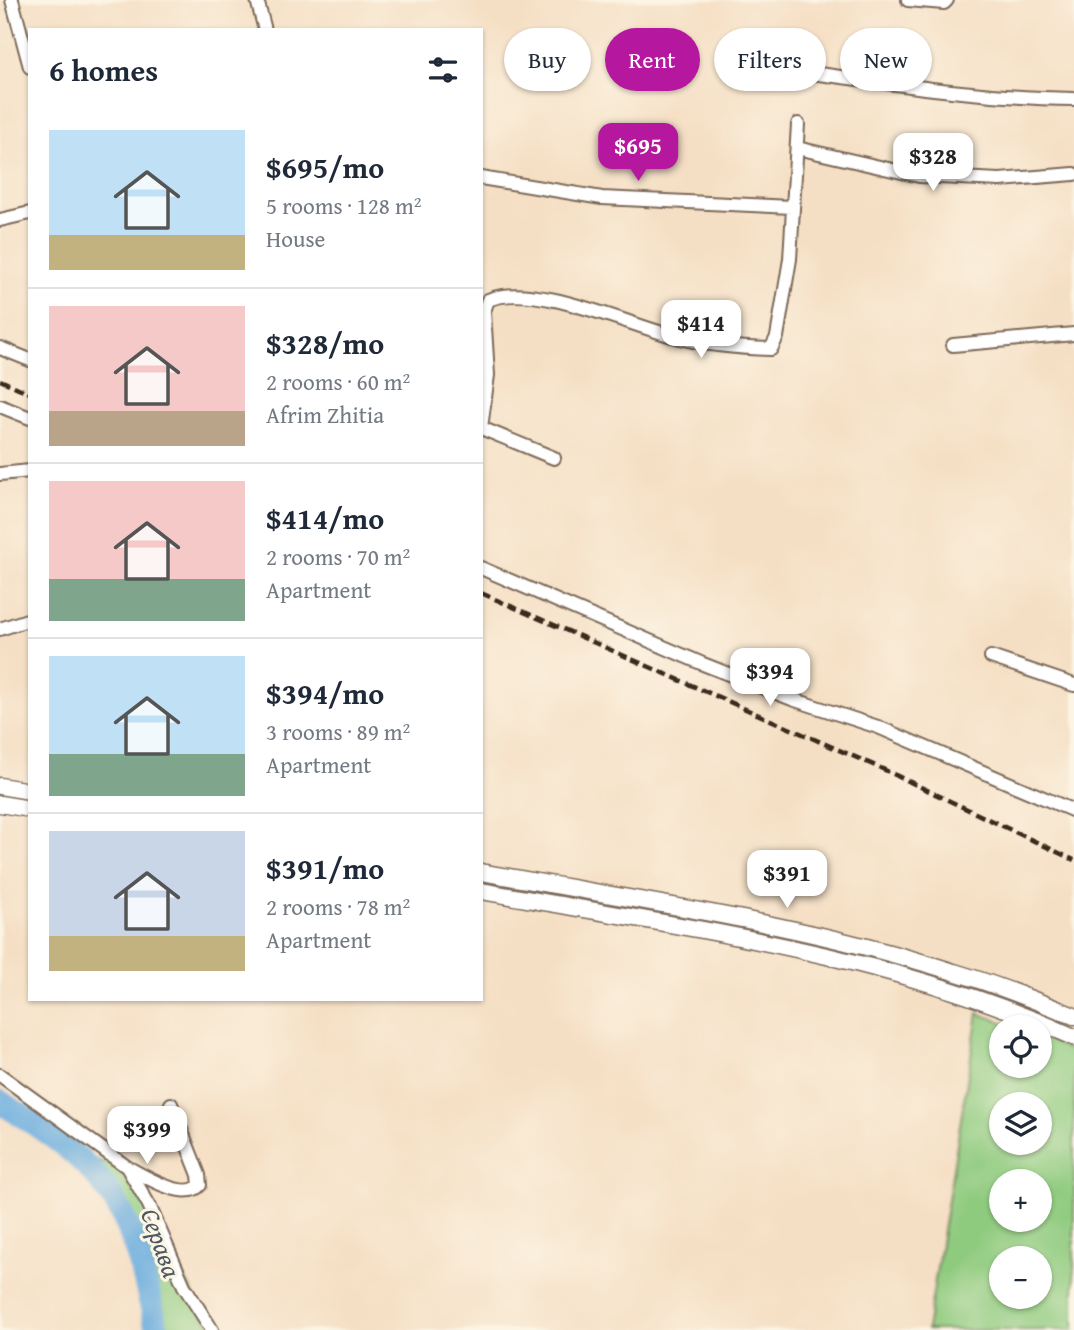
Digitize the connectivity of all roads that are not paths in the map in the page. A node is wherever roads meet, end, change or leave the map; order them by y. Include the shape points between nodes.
1 (12, 0) edge
2 (257, 0) edge
3 (908, 0) edge
4 (947, 0) edge
5 (264, 28) edge
6 (28, 60) edge
7 (826, 75) edge
8 (1074, 99) edge
9 (798, 124) dead end
10 (797, 148) junction
11 (1074, 174) edge
12 (483, 178) edge
13 (792, 207) junction
14 (28, 213) edge
15 (0, 220) edge
16 (1074, 334) edge
17 (953, 345) dead end
18 (0, 348) edge
19 (28, 359) edge
20 (0, 406) edge
21 (483, 413) edge
22 (28, 417) edge
23 (483, 429) edge
24 (554, 458) dead end
25 (28, 471) edge
26 (0, 474) edge
27 (483, 569) edge
28 (28, 621) edge
29 (0, 629) edge
30 (991, 657) dead end
31 (1074, 685) edge
32 (0, 786) edge
33 (28, 791) edge
34 (0, 804) edge
35 (28, 808) edge
36 (1074, 811) edge
37 (483, 872) edge
38 (483, 891) edge
39 (1074, 1016) edge
40 (1074, 1037) edge
41 (0, 1075) edge
42 (171, 1104) dead end
43 (127, 1167) junction
44 (212, 1330) edge

1 - 6 street
2 - 5 street
3 - 4 street via 944,4
7 - 8 street via 943,90
9 - 10 street
10 - 11 street via 919,176 1000,180
10 - 13 street
12 - 13 street via 602,198
13 - 21 street via 788,271 771,349 719,347 581,306 498,296 488,300 484,311 488,374
14 - 15 street
16 - 17 street
18 - 19 street
20 - 22 street
23 - 24 street
25 - 26 street
27 - 36 street via 703,664 890,732
28 - 29 street
30 - 31 street
32 - 33 street
34 - 35 street
37 - 39 street via 799,931 954,971
38 - 40 street via 870,968 996,1005
41 - 43 street
42 - 43 street via 200,1185 192,1192 176,1189
43 - 44 street via 184,1286

